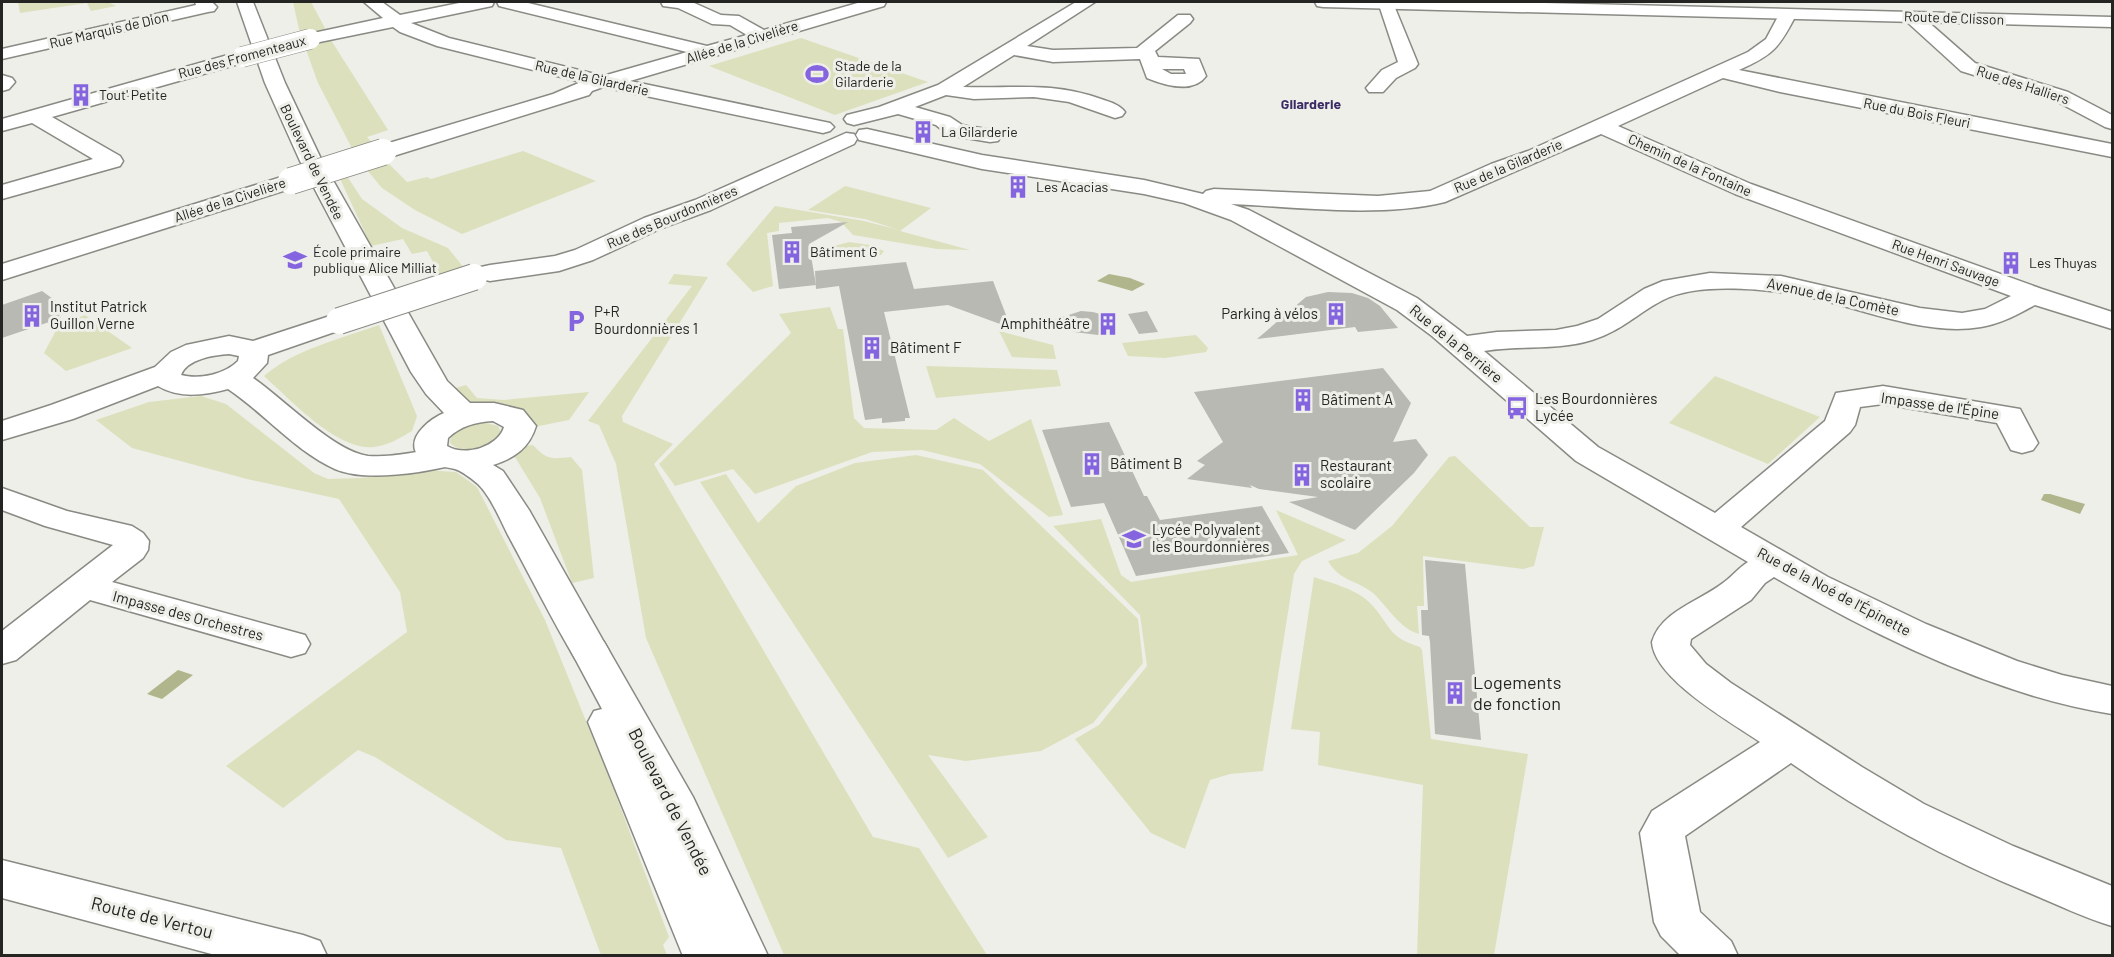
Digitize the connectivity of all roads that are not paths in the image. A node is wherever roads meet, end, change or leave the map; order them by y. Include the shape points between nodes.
1 (203, 2) edge
2 (245, 2) edge
3 (372, 2) edge
4 (486, 2) edge
5 (506, 2) edge
6 (669, 2) edge
7 (878, 2) edge
8 (1087, 2) edge
9 (1100, 2) edge
10 (1323, 2) edge
11 (1532, 2) edge
12 (1385, 3) junction
13 (1782, 10) edge
14 (1912, 17) junction
15 (2112, 17) edge
16 (1184, 19) dead end
17 (396, 20) junction
18 (2112, 22) edge
19 (762, 36) junction
20 (1021, 51) junction
21 (708, 52) junction
22 (2, 54) edge
23 (1722, 72) junction
24 (606, 82) junction
25 (1376, 88) dead end
26 (954, 92) junction
27 (906, 111) junction
28 (1115, 112) dead end
29 (33, 115) junction
30 (2112, 123) edge
31 (2, 125) edge
32 (1599, 126) junction
33 (847, 129) junction
34 (990, 136) dead end
35 (2112, 151) edge
36 (2, 192) edge
37 (1191, 198) junction
38 (1781, 203) joint
39 (1329, 261) joint
40 (2, 272) edge
41 (2033, 295) junction
42 (2112, 321) edge
43 (1460, 346) junction
44 (252, 351) junction
45 (232, 378) junction
46 (170, 379) junction
47 (429, 379) junction
48 (472, 414) junction
49 (2, 431) edge
50 (1573, 443) joint
51 (2022, 443) dead end
52 (444, 447) junction
53 (504, 449) junction
54 (2, 498) edge
55 (512, 510) junction
56 (1718, 529) junction
57 (1775, 561) junction
58 (85, 587) junction
59 (291, 644) dead end
60 (2, 651) edge
61 (590, 651) junction
62 (2112, 700) edge
63 (1791, 742) junction
64 (2, 879) edge
65 (2112, 906) edge
66 (303, 956) edge
67 (708, 956) edge
68 (744, 956) edge
69 (1714, 956) edge

1 - 22 main road, Rue Marquis de Dion via 208,8
2 - 47 main road, Boulevard de Vendée via 263,56 302,145
3 - 17 main road, Rue de la Gilarderie
4 - 17 main road, Rue des Fromenteaux
5 - 21 main road
6 - 19 main road via 681,3 718,20 733,20
7 - 19 main road, Allée de la Civelière
8 - 33 main road, Rue des Bourdonnières via 945,88
9 - 20 main road, Rue des Bourdonnières
10 - 12 main road, Route de Clisson
11 - 13 main road, Route de Clisson
12 - 13 main road, Route de Clisson
12 - 25 main road via 1407,64 1389,74
13 - 14 main road, Route de Clisson
13 - 15 main road, Route de Clisson
13 - 23 main road, Rue de la Gilarderie via 1773,42
14 - 18 main road, Route de Clisson
14 - 30 main road, Rue des Halliers via 1968,67 2061,96
16 - 20 main road via 1145,50 1149,58 1053,56
17 - 24 main road, Rue de la Gilarderie via 406,28 443,42
17 - 29 main road, Rue des Fromenteaux, bridge via 310,39
19 - 21 main road, Allée de la Civelière
20 - 26 main road, Rue des Bourdonnières
21 - 24 main road, Allée de la Civelière
23 - 32 main road, Rue de la Gilarderie
23 - 35 main road, Rue du Bois Fleuri
24 - 33 main road, Rue de la Gilarderie
24 - 40 main road, Allée de la Civelière, bridge
26 - 27 main road, Rue des Bourdonnières
26 - 28 main road via 1037,91 1084,99
27 - 33 main road, Rue des Bourdonnières
27 - 34 main road via 943,121 956,130
29 - 31 main road, Rue des Fromenteaux
29 - 36 main road via 112,161
32 - 37 main road, Rue de la Gilarderie via 1437,197 1378,203
32 - 38 main road, Chemin de la Fontaine
33 - 37 main road, Rue de la Gilarderie via 972,160
33 - 44 main road, Rue des Bourdonnières, bridge via 482,275
37 - 39 main road, Rue de la Gilarderie via 1264,226
38 - 41 main road, Rue Henri Sauvage
39 - 43 main road, Rue de la Perrière via 1407,304
41 - 42 main road, Rue Henri Sauvage
41 - 43 main road, Avenue de la Comète via 1995,315 1962,321 1920,316 1781,284 1710,281 1672,287 1608,325 1582,334
43 - 50 main road, Rue de la Perrière
44 - 45 main road via 252,364
44 - 46 main road via 232,345 202,350 176,362
45 - 46 main road via 199,386
45 - 52 main road via 312,440 357,465 371,466
46 - 49 main road
47 - 48 main road, Boulevard de Vendée via 460,411
47 - 52 main road, Boulevard de Vendée
48 - 52 main road via 452,421
48 - 53 main road via 501,413 519,423 519,435
50 - 56 main road, Rue de la Noé de l'Épinette
51 - 56 main road, Impasse de l'Épine via 2009,416 1883,395 1847,399 1839,425
52 - 53 main road via 482,458
52 - 55 main road, Boulevard de Vendée via 491,478
53 - 55 main road, Boulevard de Vendée
54 - 58 main road, Impasse des Orchestres via 57,519 120,534 131,541 130,550
55 - 61 main road, Boulevard de Vendée
56 - 57 main road, Rue de la Noé de l'Épinette
57 - 62 main road, Rue de la Noé de l'Épinette via 1867,612 1961,654 2061,689
57 - 63 main road via 1752,575 1738,591 1677,630 1671,637 1671,646 1685,667 1722,697
58 - 59 main road, Impasse des Orchestres
58 - 60 main road, Impasse des Orchestres
61 - 67 main road, Boulevard de Vendée via 605,712
61 - 68 main road, Boulevard de Vendée via 671,797
63 - 65 main road via 1927,826 2021,871
63 - 69 main road via 1668,824 1662,834 1678,922
64 - 66 main road, Route de Vertou

